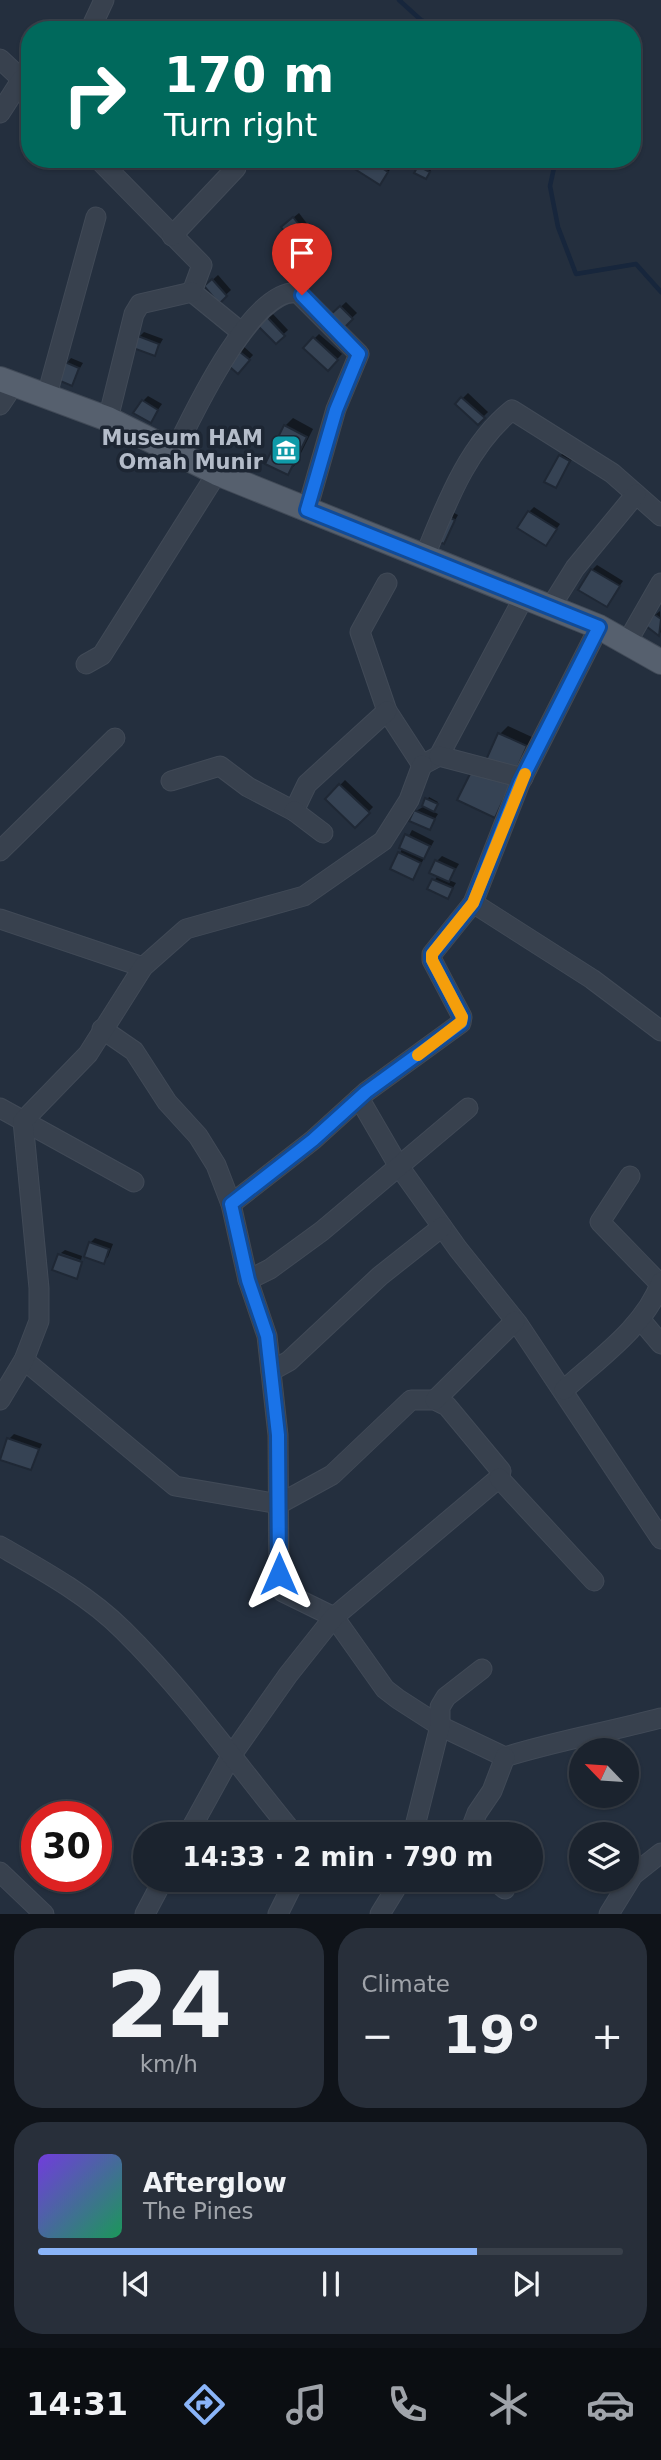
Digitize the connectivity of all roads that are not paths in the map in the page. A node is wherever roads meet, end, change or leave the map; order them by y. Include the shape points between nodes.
1 (104, 0) edge
2 (94, 21) edge
3 (0, 59) edge
4 (21, 78) edge
5 (21, 89) edge
6 (0, 113) edge
7 (107, 168) edge
8 (236, 168) dead end
9 (96, 218) dead end
10 (172, 236) junction
11 (192, 292) junction
12 (241, 332) junction
13 (7, 382) edge
14 (47, 395) junction
15 (0, 405) edge
16 (108, 419) junction
17 (174, 453) junction
18 (217, 472) junction
19 (636, 494) junction
20 (307, 510) junction
21 (661, 516) edge
22 (424, 558) junction
23 (387, 583) dead end
24 (661, 583) edge
25 (524, 597) junction
26 (550, 608) junction
27 (599, 627) junction
28 (626, 644) junction
29 (661, 662) edge
30 (86, 664) dead end
31 (387, 711) junction
32 (115, 738) dead end
33 (431, 760) junction
34 (523, 778) junction
35 (171, 781) dead end
36 (294, 811) junction
37 (323, 834) dead end
38 (0, 851) edge
39 (473, 903) junction
40 (0, 919) edge
41 (143, 967) junction
42 (102, 1029) junction
43 (661, 1031) edge
44 (359, 1098) junction
45 (0, 1108) edge
46 (468, 1108) dead end
47 (23, 1121) junction
48 (398, 1165) junction
49 (630, 1176) dead end
50 (134, 1182) dead end
51 (231, 1204) junction
52 (443, 1227) junction
53 (248, 1280) junction
54 (660, 1283) edge
55 (640, 1319) junction
56 (515, 1321) junction
57 (661, 1344) edge
58 (24, 1360) junction
59 (271, 1371) junction
60 (564, 1390) junction
61 (0, 1400) edge
62 (435, 1400) junction
63 (499, 1478) junction
64 (279, 1504) junction
65 (658, 1527) edge
66 (0, 1546) edge
67 (594, 1581) dead end
68 (334, 1617) junction
69 (482, 1669) dead end
70 (661, 1718) edge
71 (440, 1726) junction
72 (230, 1756) junction
73 (505, 1757) junction
74 (194, 1822) edge
75 (284, 1822) edge
76 (416, 1822) edge
77 (474, 1822) edge
78 (661, 1853) edge
79 (0, 1872) edge
80 (157, 1892) edge
81 (289, 1892) edge
82 (394, 1892) edge
83 (44, 1914) edge
84 (145, 1914) edge
85 (278, 1914) edge
86 (380, 1914) edge
87 (609, 1914) edge

1 - 2 street
3 - 4 street
5 - 6 street
7 - 10 street
8 - 10 street
9 - 14 street
10 - 11 street via 202,265
11 - 12 street
11 - 16 street via 140,304
12 - 17 street
12 - 20 street via 262,310 295,291 358,351
13 - 14 main road
13 - 15 street
14 - 16 main road
16 - 17 main road
17 - 18 main road
18 - 20 main road
18 - 30 street via 102,655
19 - 21 street
19 - 22 street via 612,473 512,410 479,447 454,486
19 - 26 street via 575,568
20 - 22 main road
22 - 25 main road
23 - 31 street via 360,628 369,667
24 - 28 street
25 - 26 main road
25 - 33 street
26 - 27 main road
27 - 28 main road
27 - 34 street
28 - 29 main road
31 - 33 street
31 - 36 street via 313,777
32 - 38 street
33 - 34 street
33 - 41 street via 383,841 304,897 191,925
34 - 39 street
35 - 36 street via 220,766
36 - 37 street
39 - 43 street via 592,979
39 - 44 street via 432,958 461,1023
40 - 41 street
41 - 42 street
42 - 47 street via 83,1060
42 - 51 street via 134,1051 167,1102 198,1136 216,1165
44 - 48 street
44 - 51 street
45 - 47 street
46 - 48 street
47 - 50 street
47 - 58 street via 39,1288 39,1321
48 - 52 street
48 - 53 street via 322,1231
49 - 54 street via 600,1222
51 - 53 street
52 - 56 street
52 - 59 street via 380,1276 289,1361
53 - 59 street via 267,1336
54 - 55 street
55 - 57 street
55 - 60 street
56 - 60 street
56 - 62 street
58 - 61 street
58 - 64 street via 175,1486
59 - 64 street
60 - 65 street
62 - 63 street via 447,1406 500,1468
62 - 64 street via 407,1403 332,1475
63 - 67 street
63 - 68 street
64 - 68 street via 281,1589
66 - 72 street via 63,1582 122,1629
68 - 71 street via 385,1689
68 - 72 street
69 - 71 street via 446,1697 440,1707
70 - 73 street
71 - 73 street
71 - 76 street
72 - 74 street
72 - 75 street
73 - 77 street
78 - 87 street via 633,1875
79 - 83 street
80 - 84 street
81 - 85 street
82 - 86 street

